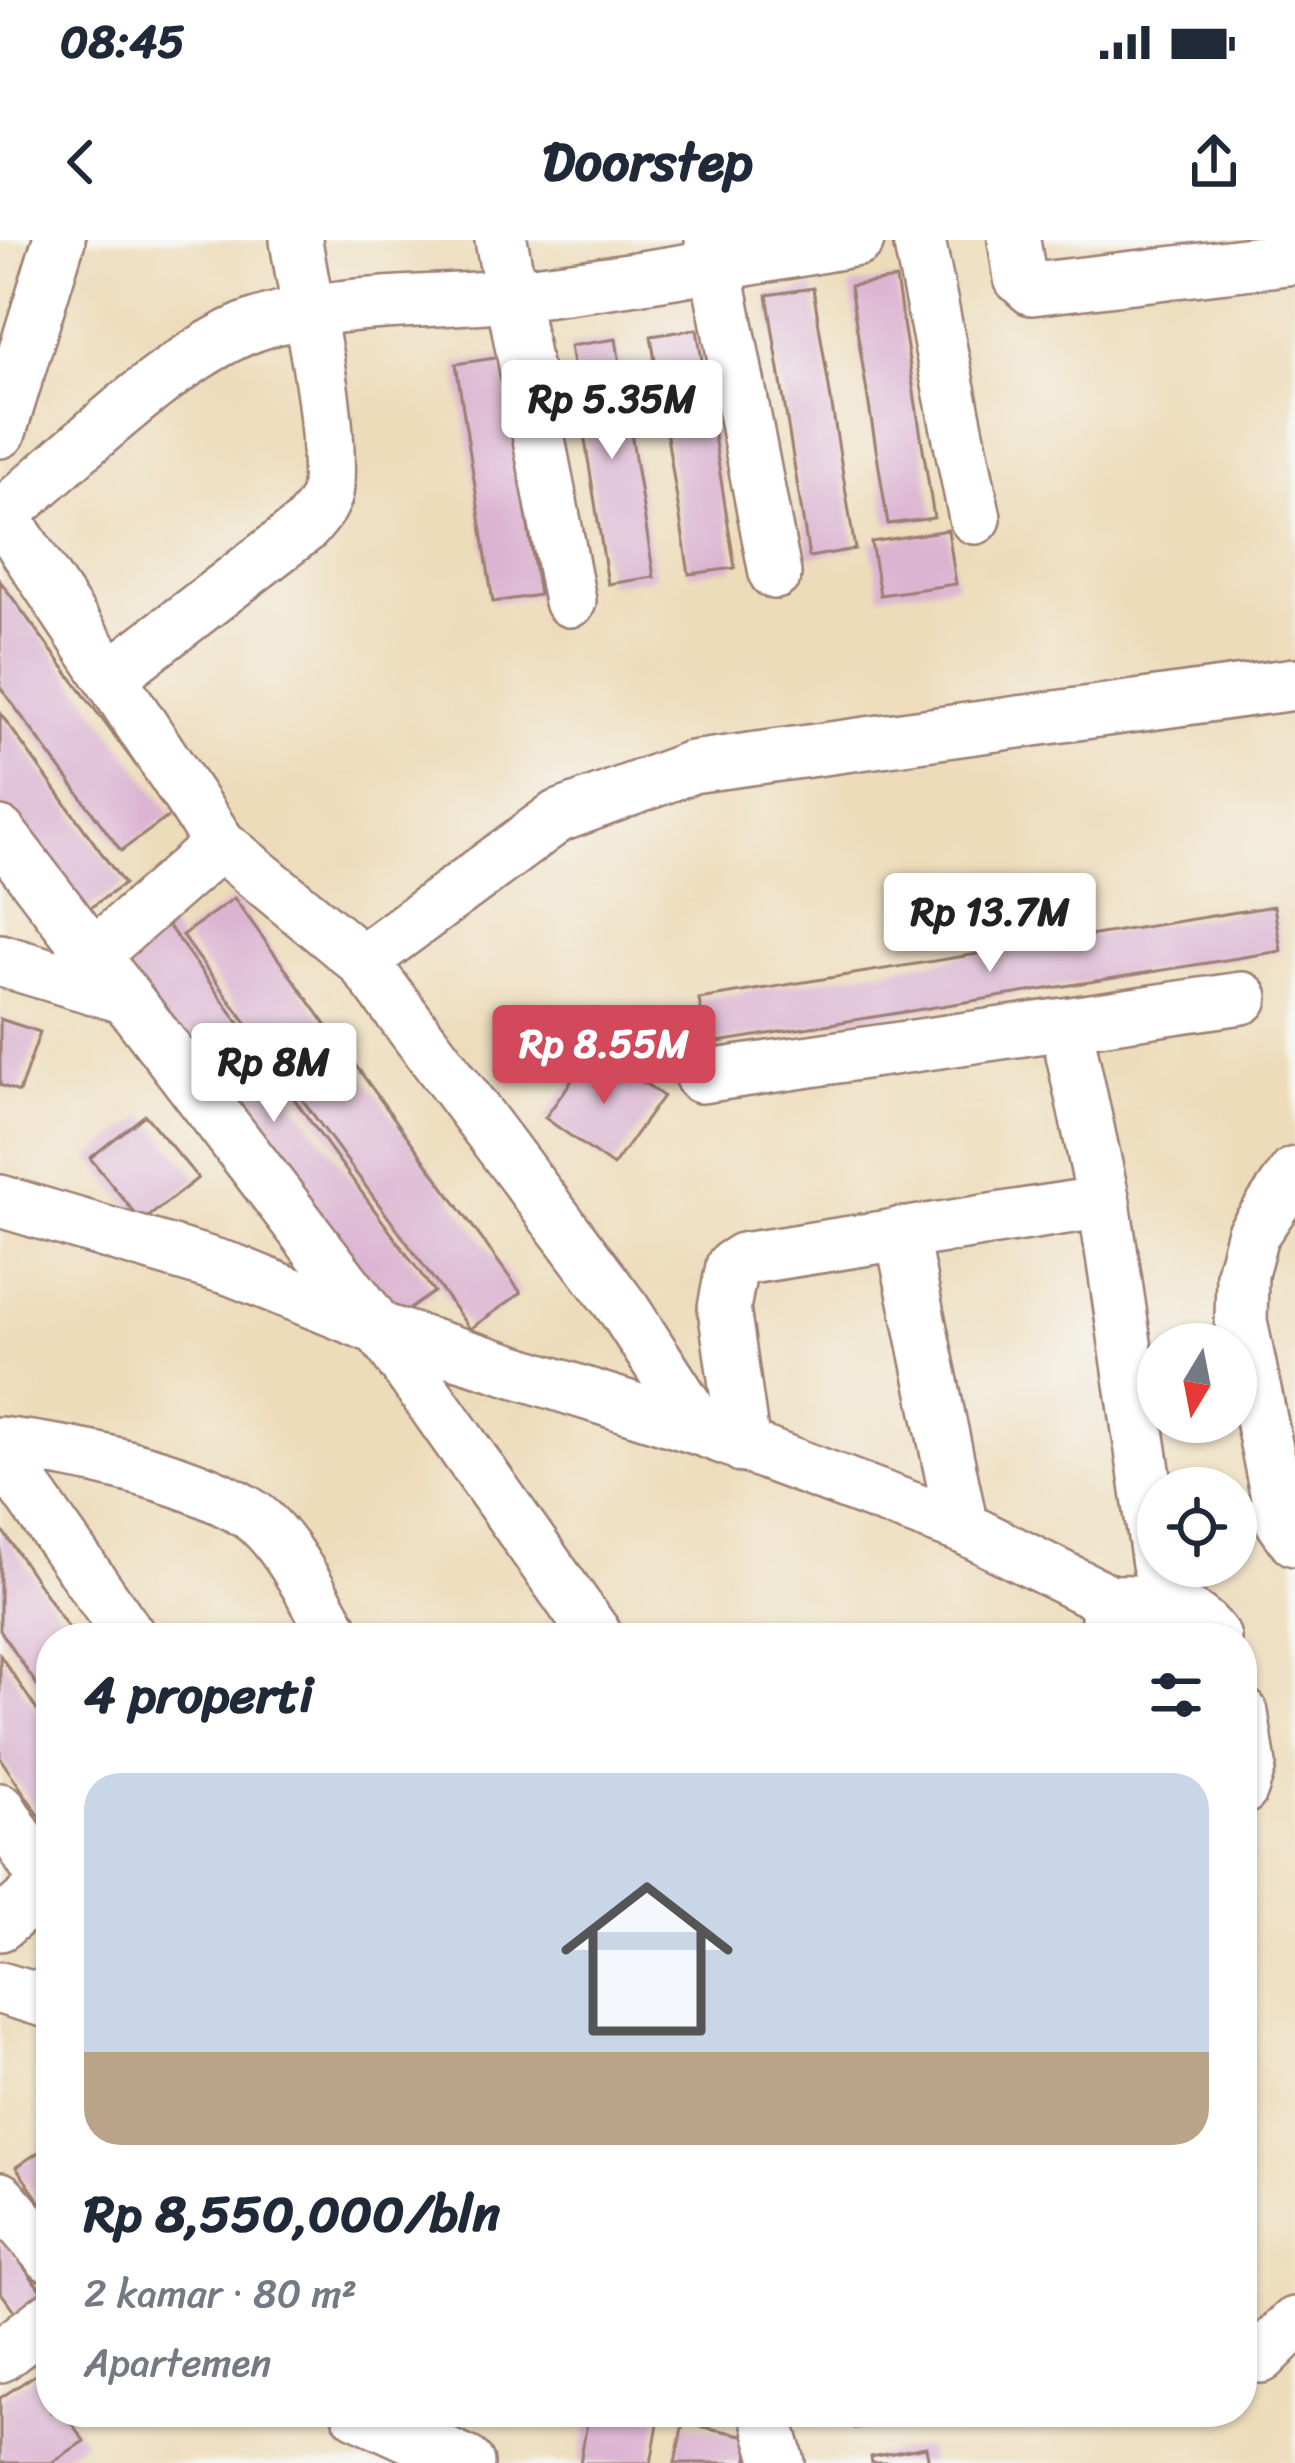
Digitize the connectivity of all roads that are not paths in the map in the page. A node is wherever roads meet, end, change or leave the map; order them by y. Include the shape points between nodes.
1 (59, 240) edge
2 (296, 240) edge
3 (501, 240) edge
4 (858, 240) edge
5 (919, 240) edge
6 (1015, 240) edge
7 (713, 253) edge
8 (1295, 258) edge
9 (510, 295) junction
10 (307, 313) junction
11 (0, 432) edge
12 (1, 513) edge
13 (975, 518) dead end
14 (775, 573) dead end
15 (570, 601) dead end
16 (112, 676) junction
17 (1295, 684) edge
18 (0, 833) edge
19 (220, 844) junction
20 (0, 960) edge
21 (362, 961) junction
22 (106, 976) junction
23 (1242, 998) dead end
24 (1066, 1026) junction
25 (701, 1077) dead end
26 (1295, 1173) edge
27 (0, 1201) edge
28 (1104, 1202) junction
29 (901, 1233) junction
30 (374, 1328) junction
31 (1275, 1390) edge
32 (723, 1438) junction
33 (0, 1443) edge
34 (0, 1452) edge
35 (962, 1527) junction
36 (1295, 1540) edge
37 (1138, 1595) edge
38 (120, 1623) edge
39 (329, 1623) edge
40 (588, 1623) edge
41 (1199, 1623) edge
42 (0, 1809) edge
43 (36, 1863) edge
44 (36, 1894) edge
45 (0, 1925) edge
46 (0, 1988) edge
47 (36, 1999) edge
48 (0, 2198) edge
49 (36, 2240) edge
50 (1295, 2323) edge
51 (36, 2331) edge
52 (0, 2356) edge
53 (1257, 2357) edge
54 (390, 2427) edge
55 (769, 2427) edge
56 (468, 2463) edge
57 (779, 2463) edge

1 - 11 street
2 - 10 street
3 - 9 street
4 - 7 street
5 - 13 street
6 - 8 street via 1020,278 1032,289
7 - 9 street
7 - 14 street
9 - 10 street
9 - 15 street
10 - 12 street via 253,325 189,362
10 - 16 street via 328,489 322,508
12 - 16 street
16 - 19 street
17 - 21 street via 692,767 557,817
18 - 22 street
19 - 21 street
19 - 22 street
20 - 22 street
21 - 32 street
22 - 30 street
23 - 24 street
24 - 25 street
24 - 28 street
26 - 31 street via 1245,1254 1241,1321
27 - 30 street via 233,1270
28 - 29 street
28 - 37 street
29 - 32 street via 732,1266
29 - 35 street
30 - 32 street
30 - 40 street
31 - 36 street via 1282,1522
32 - 35 street
33 - 39 street via 103,1460 249,1512
34 - 38 street
35 - 37 street
37 - 41 street
42 - 43 street
44 - 45 street
46 - 47 street
48 - 49 street
50 - 53 street
51 - 52 street
54 - 56 street
55 - 57 street

